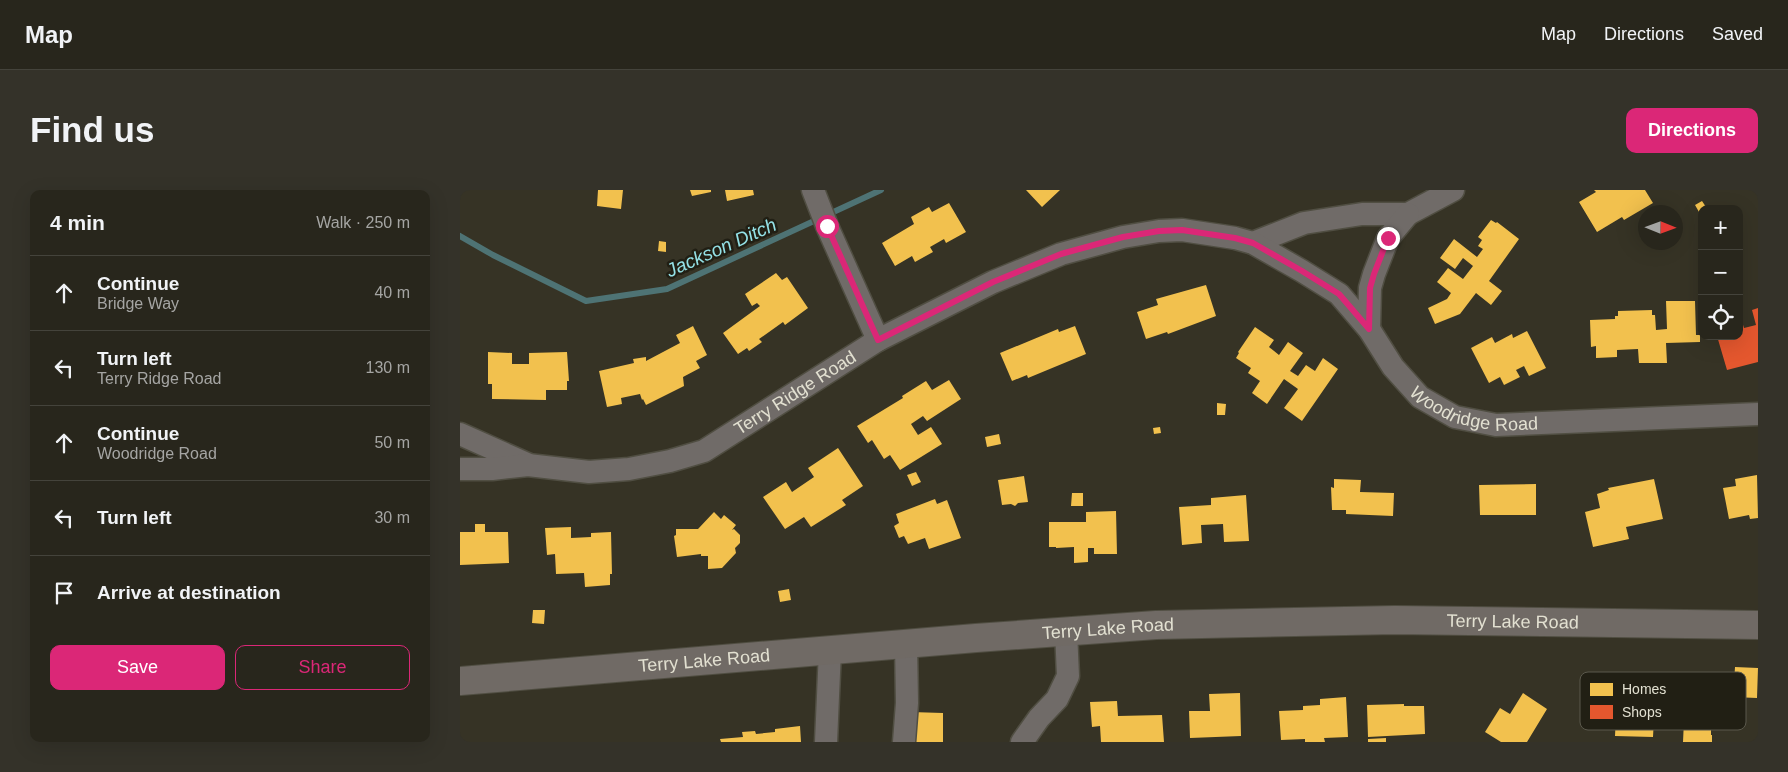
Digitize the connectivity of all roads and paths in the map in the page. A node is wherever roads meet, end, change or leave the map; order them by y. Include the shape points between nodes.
1 (1453, 190) edge
2 (816, 196) edge
3 (1408, 214) junction
4 (1253, 243) junction
5 (1369, 329) junction
6 (878, 340) junction
7 (1758, 414) edge
8 (460, 434) edge
9 (528, 465) junction
10 (460, 469) edge
11 (1758, 625) edge
12 (1066, 631) junction
13 (906, 643) junction
14 (830, 650) junction
15 (460, 681) edge
16 (826, 742) edge
17 (904, 742) edge
18 (1022, 742) edge

1 - 3 street
2 - 6 street
3 - 4 street via 1362,214 1304,222
3 - 5 street via 1388,238 1374,274 1370,288
4 - 5 street, Woodridge Road via 1339,294
4 - 6 street, Terry Ridge Road via 1182,230 1123,237 1061,254 993,282
5 - 7 street, Woodridge Road via 1393,367 1420,397 1455,417 1496,425
6 - 9 street, Terry Ridge Road via 704,451 670,462 629,469 588,472
8 - 9 street, Terry Ridge Road
9 - 10 street, Terry Ridge Road
11 - 12 main road, Terry Lake Road via 1395,620 1156,625
12 - 13 main road, Terry Lake Road
12 - 18 street via 1068,676 1057,698
13 - 14 main road, Terry Lake Road
13 - 17 street
14 - 15 main road, Terry Lake Road
14 - 16 street

